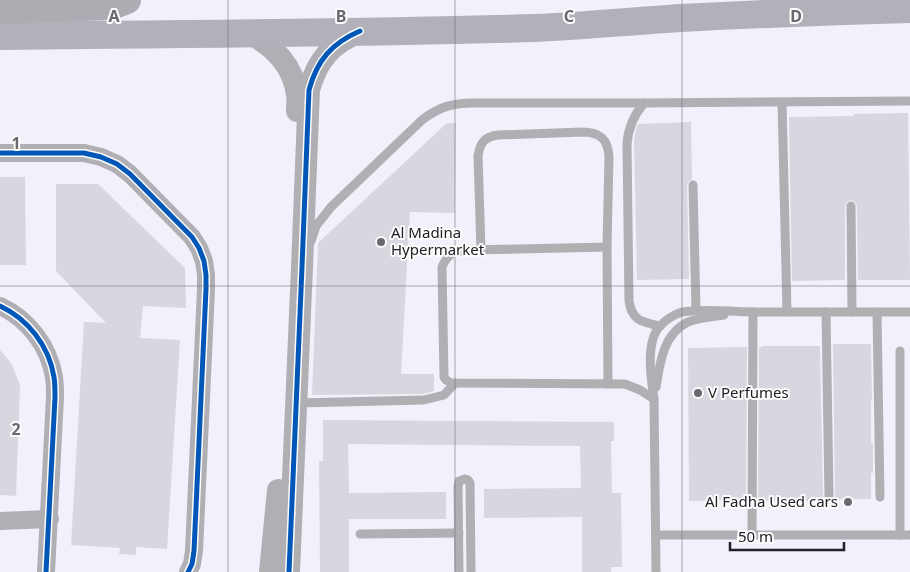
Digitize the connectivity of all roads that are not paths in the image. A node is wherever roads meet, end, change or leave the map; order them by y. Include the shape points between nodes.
1 (127, 0) edge
2 (910, 9) edge
3 (0, 10) edge
4 (360, 32) junction
5 (250, 34) junction
6 (0, 36) edge
7 (910, 101) edge
8 (782, 102) junction
9 (644, 103) junction
10 (0, 153) edge
11 (693, 185) dead end
12 (851, 206) dead end
13 (607, 247) junction
14 (482, 250) junction
15 (302, 267) junction
16 (0, 306) edge
17 (696, 310) junction
18 (751, 312) junction
19 (787, 312) junction
20 (826, 312) junction
21 (852, 312) junction
22 (877, 312) junction
23 (910, 312) edge
24 (660, 326) junction
25 (900, 351) dead end
26 (455, 383) junction
27 (608, 384) junction
28 (654, 399) junction
29 (297, 403) junction
30 (829, 496) dead end
31 (880, 497) dead end
32 (50, 519) junction
33 (0, 521) edge
34 (459, 533) junction
35 (360, 534) dead end
36 (656, 535) junction
37 (752, 535) junction
38 (905, 535) edge
39 (46, 572) edge
40 (188, 572) edge
41 (270, 572) edge
42 (289, 572) edge
43 (459, 572) edge
44 (471, 572) edge
45 (656, 572) edge

1 - 3 highway via 112,6
2 - 4 main road via 752,14 572,26
4 - 5 main road
4 - 15 street via 327,53 315,71 309,90
5 - 6 main road
5 - 41 street via 268,44 282,59 292,76 297,95 284,405
7 - 8 lane
8 - 9 lane
8 - 19 lane
9 - 15 lane via 460,103 433,112 330,207 316,226
9 - 24 lane via 631,122 628,133 629,301 630,311 637,319
10 - 40 street via 101,156 130,174 183,226 199,248 206,282 194,551
11 - 17 lane
12 - 21 lane
13 - 14 lane
13 - 14 lane via 609,149 599,135 582,132 498,135 483,141 478,156
13 - 27 lane
14 - 26 lane via 452,253 442,267 444,377
15 - 29 street
16 - 32 street via 25,323 38,339 54,376
17 - 18 lane
17 - 24 lane via 680,313
18 - 19 lane
18 - 28 lane via 702,318 688,322 675,332 661,357
18 - 37 lane
19 - 20 lane
20 - 21 lane
20 - 30 lane
21 - 22 lane
22 - 23 lane
22 - 31 lane
24 - 28 lane via 653,336 650,352
25 - 38 lane
26 - 27 lane
26 - 29 lane via 444,395 424,400
27 - 28 lane via 624,384
28 - 36 lane
29 - 42 street
32 - 33 street
32 - 39 street
34 - 35 lane
34 - 43 lane
34 - 44 lane via 458,484 465,478 470,483
36 - 37 lane
36 - 45 lane
37 - 38 lane

